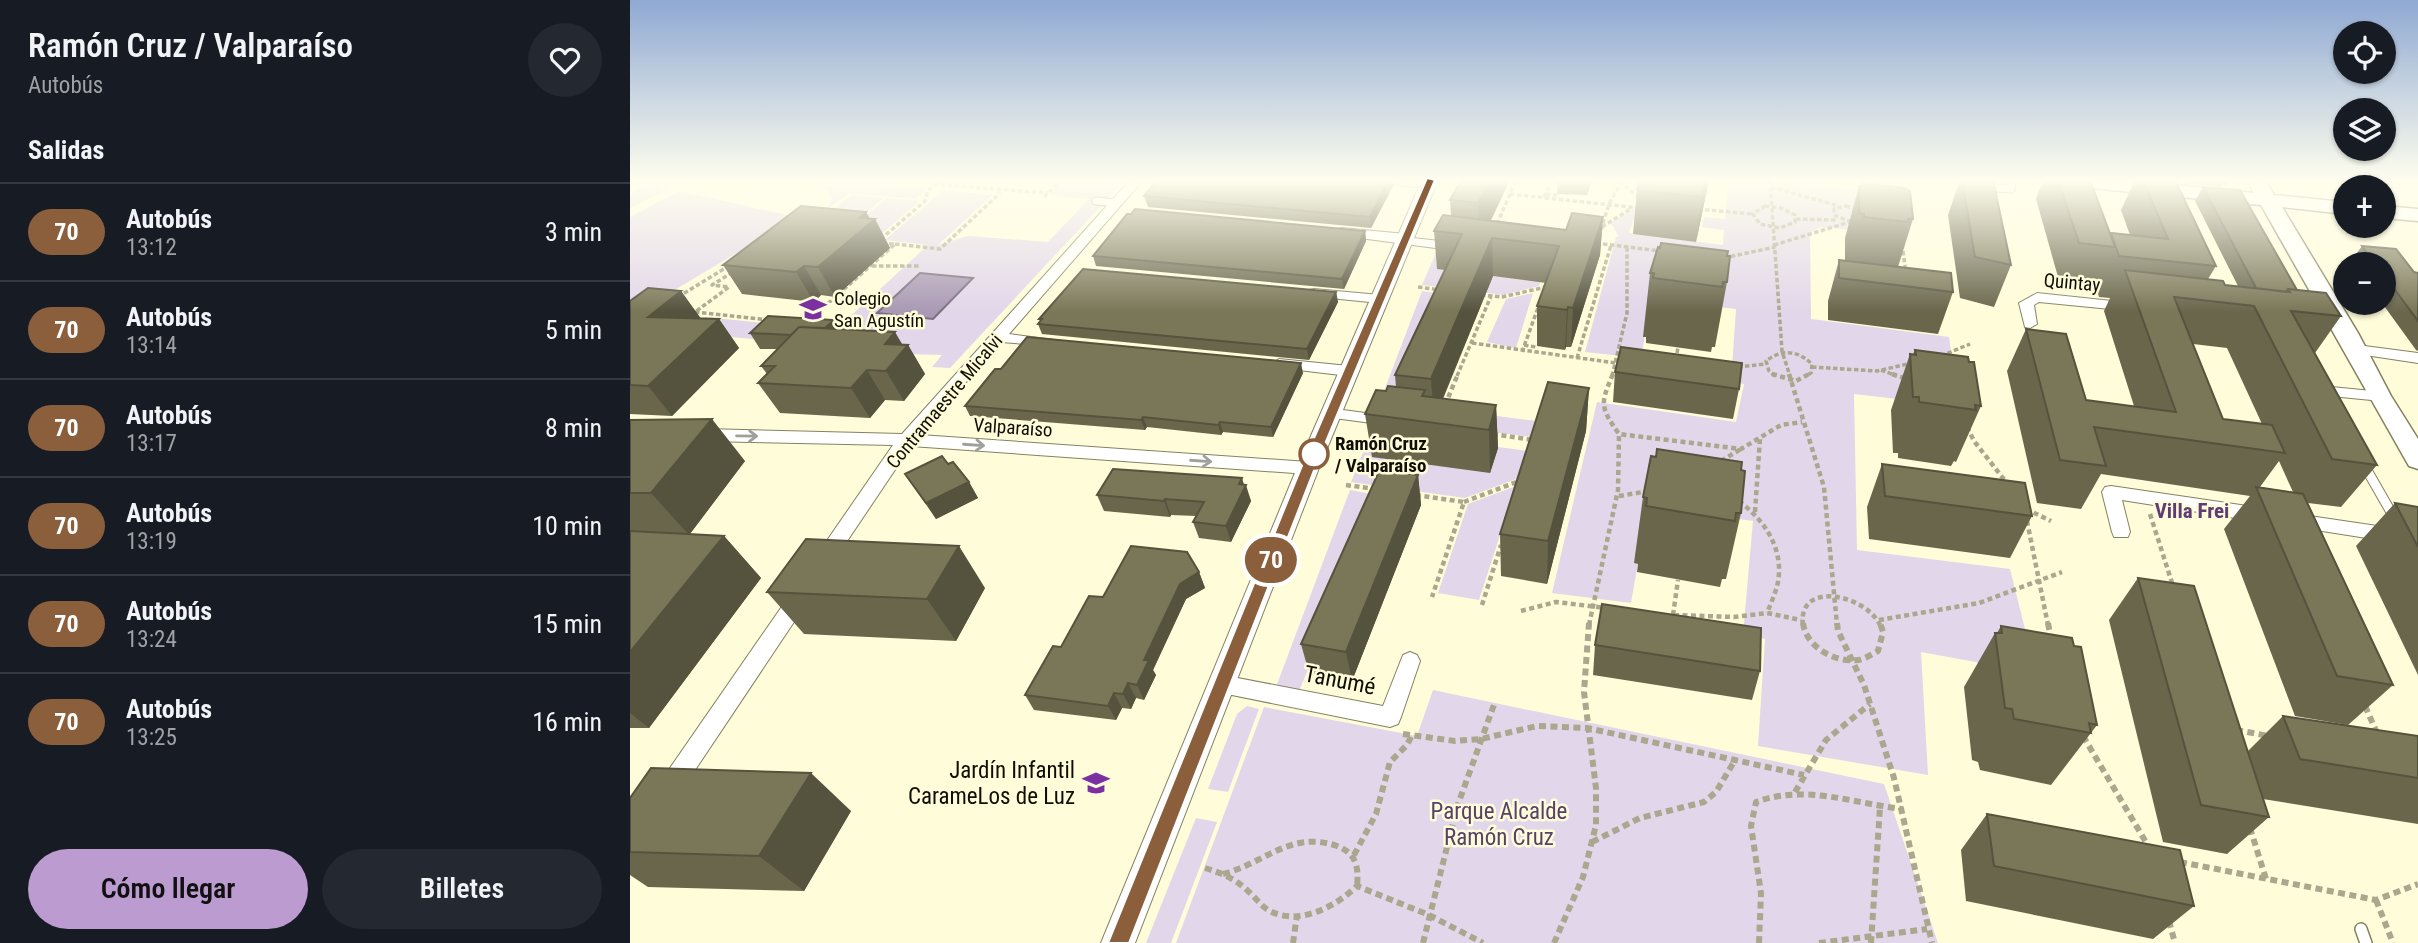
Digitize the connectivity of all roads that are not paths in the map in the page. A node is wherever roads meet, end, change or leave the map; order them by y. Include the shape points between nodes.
1 (1097, 224) edge
2 (1412, 224) edge
3 (2282, 224) edge
4 (1330, 231) edge
5 (1405, 239) junction
6 (1477, 250) edge
7 (1056, 269) junction
8 (1077, 271) edge
9 (1303, 292) edge
10 (1380, 299) junction
11 (2140, 308) edge
12 (2030, 324) dead end
13 (996, 337) junction
14 (2346, 338) junction
15 (1060, 344) edge
16 (2418, 358) edge
17 (1268, 363) edge
18 (1349, 371) junction
19 (2379, 396) junction
20 (2325, 397) edge
21 (1332, 412) junction
22 (1381, 419) edge
23 (686, 435) edge
24 (906, 440) junction
25 (2359, 456) edge
26 (2418, 460) edge
27 (1308, 468) junction
28 (2121, 532) dead end
29 (2412, 539) edge
30 (1410, 661) dead end
31 (1222, 684) junction
32 (660, 802) edge
33 (2361, 929) dead end
34 (1118, 943) edge
35 (2367, 943) edge

1 - 7 street, Contramaestre Micalvi
2 - 5 street
3 - 14 main road
4 - 5 street
5 - 6 street
5 - 10 street
7 - 8 street
7 - 13 street, Contramaestre Micalvi
9 - 10 street
10 - 18 street
11 - 12 street, Quintay via 2037,297 2026,303
13 - 15 street
13 - 24 street, Contramaestre Micalvi
14 - 16 street
14 - 19 main road
17 - 18 street
18 - 21 street
19 - 20 lane via 2328,390
19 - 26 main road
21 - 22 lane
21 - 27 street
23 -> 24 street, Valparaíso
24 -> 27 street, Valparaíso
24 - 32 street, Contramaestre Micalvi
25 - 29 lane
27 - 31 street
28 - 29 street via 2111,492
30 - 31 street, Tanumé via 1390,717
31 - 34 street
33 - 35 lane

